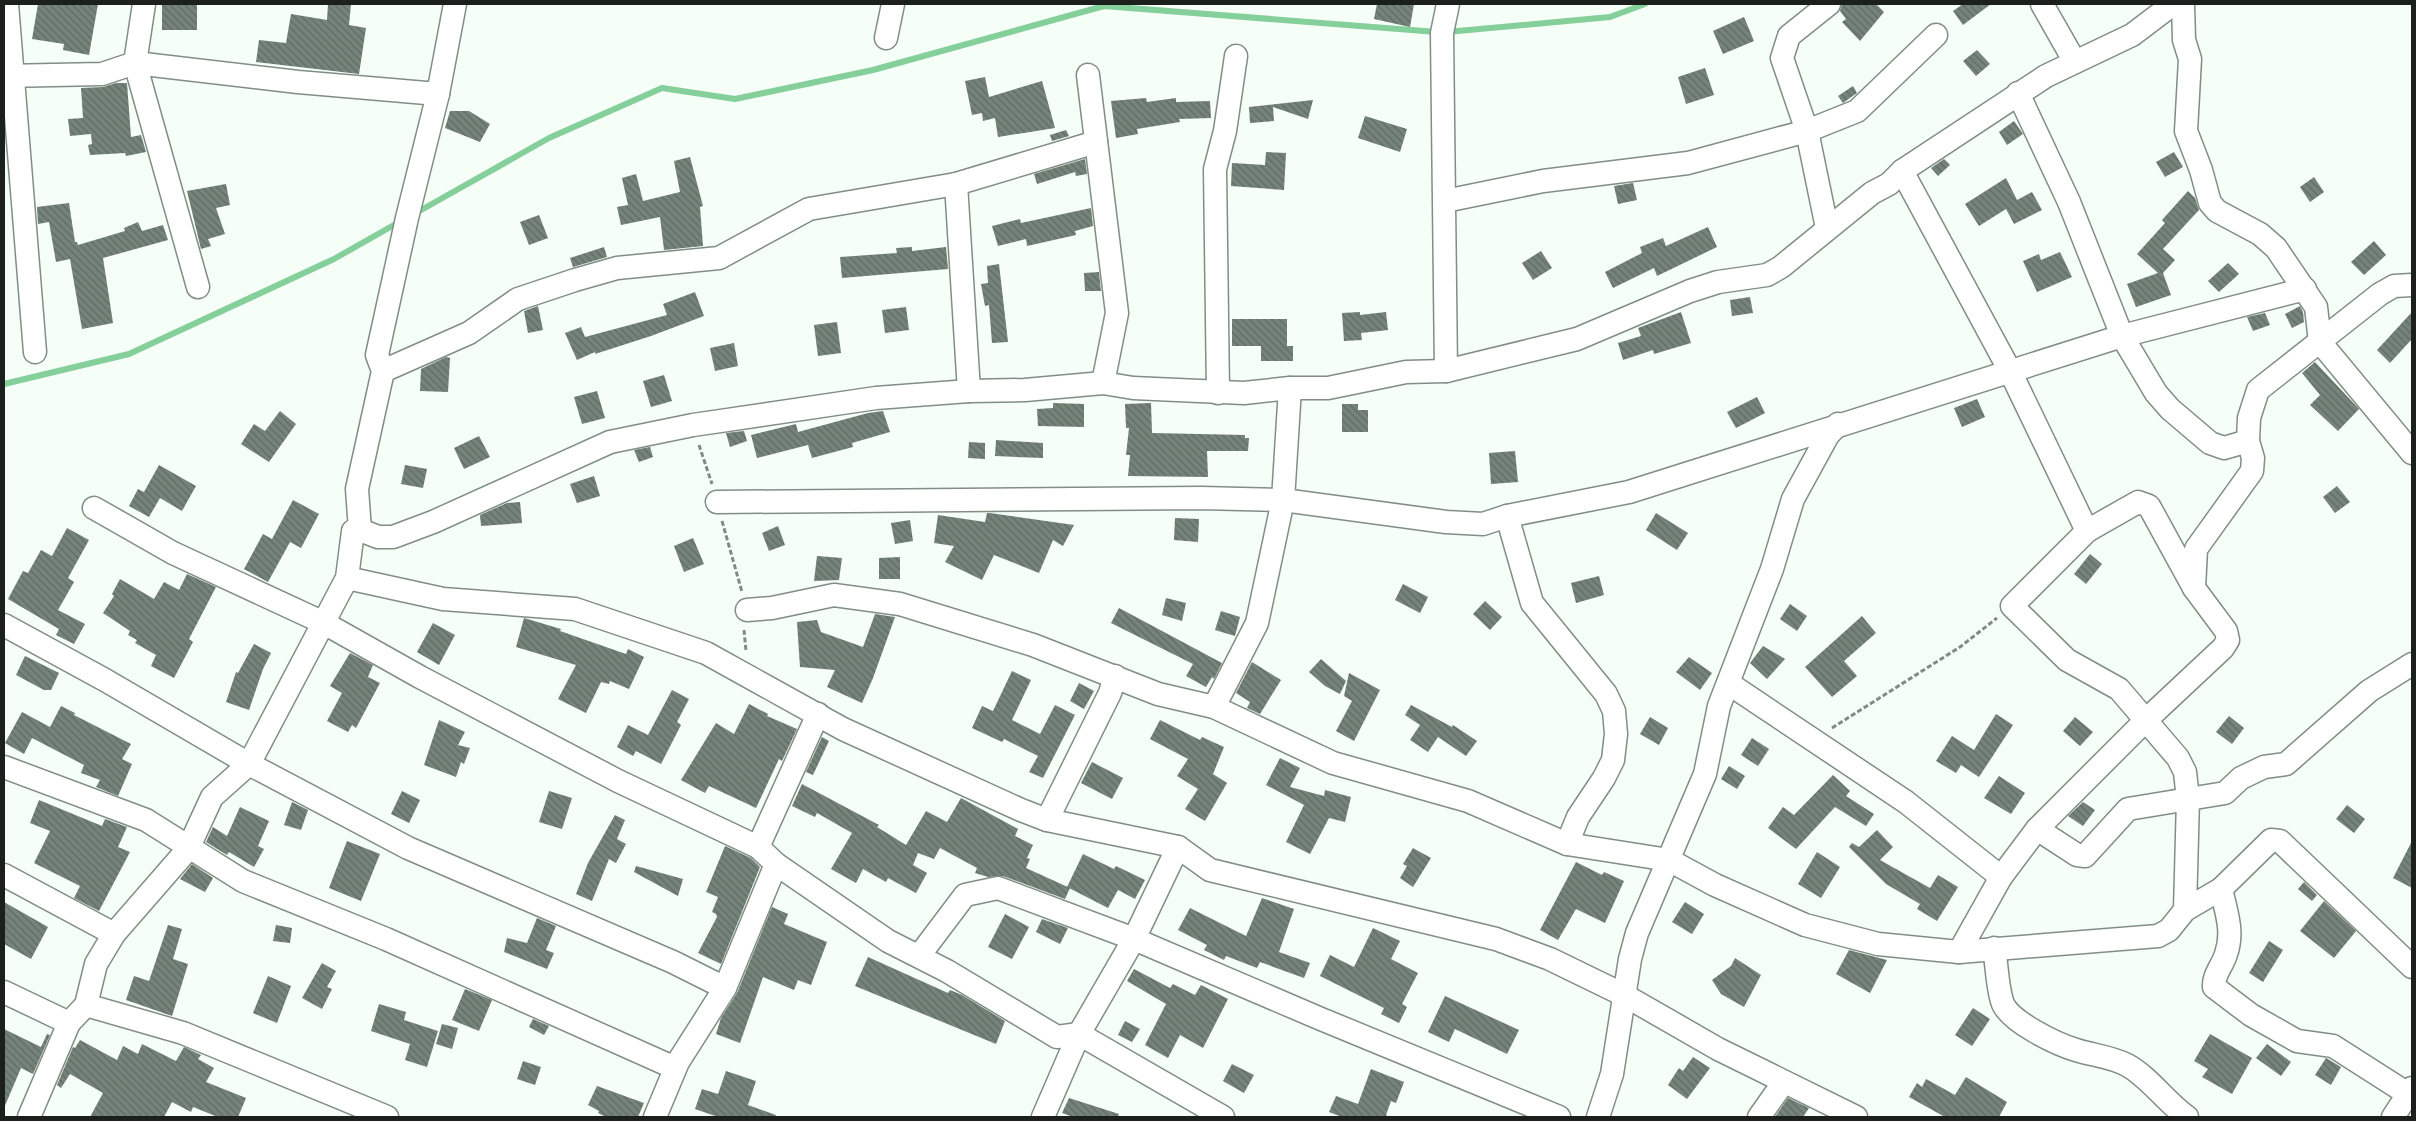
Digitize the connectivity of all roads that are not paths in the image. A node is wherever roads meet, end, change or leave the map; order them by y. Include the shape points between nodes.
1 (7, 4) edge
2 (144, 4) edge
3 (455, 4) edge
4 (893, 4) edge
5 (1448, 4) edge
6 (1828, 4) edge
7 (2042, 4) edge
8 (2174, 4) edge
9 (2183, 4) edge
10 (1936, 35) dead end
11 (886, 38) dead end
12 (1236, 56) dead end
13 (2075, 62) junction
14 (135, 63) junction
15 (1088, 75) dead end
16 (9, 76) edge
17 (2018, 93) junction
18 (438, 94) junction
19 (1807, 131) junction
20 (1096, 142) junction
21 (1902, 171) junction
22 (956, 184) junction
23 (1445, 201) junction
24 (1827, 228) junction
25 (2412, 284) edge
26 (198, 286) dead end
27 (2305, 289) junction
28 (2122, 336) junction
29 (2320, 342) junction
30 (35, 352) dead end
31 (383, 371) junction
32 (2010, 371) junction
33 (1446, 372) junction
34 (1104, 383) junction
35 (1290, 388) junction
36 (970, 391) junction
37 (1218, 393) junction
38 (1838, 424) junction
39 (2248, 441) junction
40 (2412, 454) edge
41 (1283, 500) junction
42 (717, 502) road end
43 (94, 508) dead end
44 (1507, 516) junction
45 (360, 530) junction
46 (2087, 531) junction
47 (347, 578) junction
48 (2194, 588) junction
49 (747, 610) road end
50 (324, 623) junction
51 (4, 626) edge
52 (2412, 664) edge
53 (1116, 676) junction
54 (1728, 683) junction
55 (1214, 707) junction
56 (818, 714) junction
57 (2144, 721) junction
58 (249, 764) junction
59 (4, 767) edge
60 (2188, 799) junction
61 (1047, 820) junction
62 (2037, 829) junction
63 (1567, 844) junction
64 (758, 847) junction
65 (1178, 847) junction
66 (188, 848) junction
67 (1669, 860) junction
68 (776, 864) junction
69 (4, 875) edge
70 (2001, 877) junction
71 (2221, 889) junction
72 (2185, 910) junction
73 (114, 934) junction
74 (1134, 938) junction
75 (1994, 948) junction
76 (1959, 952) junction
77 (919, 956) junction
78 (2412, 967) edge
79 (725, 988) junction
80 (4, 992) edge
81 (1624, 995) junction
82 (86, 1006) junction
83 (69, 1023) junction
84 (1079, 1034) junction
85 (675, 1068) junction
86 (1783, 1083) junction
87 (2410, 1091) edge
88 (29, 1117) edge
89 (387, 1117) edge
90 (655, 1117) edge
91 (1044, 1117) edge
92 (1222, 1117) edge
93 (1559, 1117) edge
94 (1598, 1117) edge
95 (1759, 1117) edge
96 (1856, 1117) edge
97 (2187, 1117) edge
98 (2393, 1117) edge

1 - 16 street
2 - 14 street
3 - 18 street
4 - 11 street
5 - 23 street via 1442,33
6 - 19 street via 1789,36 1782,58
7 - 13 street
8 - 13 street via 2132,35
9 - 27 street via 2184,40 2190,58 2186,131 2210,203 2217,211 2260,234 2276,248
10 - 19 street via 1857,111
12 - 37 street via 1225,131 1215,169
13 - 17 street
14 - 16 street via 102,74
14 - 18 street
14 - 26 street
15 - 20 street
16 - 30 street
17 - 21 street
17 - 28 street via 2069,202
18 - 31 street via 376,354
19 - 23 street via 1688,163 1543,181
19 - 24 street
20 - 22 street
20 - 34 street via 1117,313
21 - 24 street
21 - 32 street
22 - 31 street via 809,209 719,258 617,268 575,280 518,300 468,333
22 - 36 street
23 - 33 street
24 - 33 street via 1781,268 1767,275 1718,282 1577,339
25 - 29 street via 2394,286
27 - 28 street
27 - 29 street via 2316,307
28 - 32 street
28 - 39 street via 2156,393 2210,443 2224,448
29 - 39 street via 2258,390 2249,418
29 - 40 street
31 - 45 street via 357,489
32 - 38 street
32 - 46 street
33 - 35 street via 1406,372 1334,387
34 - 36 street
34 - 37 street
35 - 37 street
35 - 41 street
36 - 45 street via 876,398 693,425 610,442 393,537 378,537
38 - 44 street via 1629,492
38 - 54 street via 1828,435 1793,499 1772,569
39 - 48 street via 2253,458 2252,470 2196,549
41 - 42 street
41 - 44 street via 1446,522 1483,524
41 - 55 street via 1257,623
43 - 50 street via 172,553
44 - 63 street via 1532,603 1606,694 1614,711 1616,734 1612,760 1578,817
45 - 47 street via 353,532
46 - 48 street via 2138,502 2144,503 2149,506
46 - 57 street via 2012,606 2067,660 2119,689
47 - 50 street
47 - 56 street via 443,599 575,609 706,653
48 - 57 street via 2226,631 2228,640
49 - 53 street via 834,595 900,604 1033,645
50 - 58 street
50 - 64 street via 618,781
51 - 58 street via 105,680
52 - 60 street via 2369,692 2293,760 2241,778 2225,793
53 - 55 street via 1158,694
53 - 61 street
54 - 67 street via 1705,774
54 - 70 street via 1906,802
55 - 63 street via 1333,763 1468,801
56 - 61 street via 843,729
56 - 64 street
57 - 60 street via 2178,758 2185,772
57 - 62 street
58 - 66 street via 212,797
58 - 79 street via 408,848 674,962
59 - 66 street via 146,820
60 - 62 street via 2128,809 2085,856 2077,855
60 - 72 street
61 - 65 street
62 - 70 street
63 - 67 street
64 - 68 street
65 - 74 street
65 - 81 street via 1210,870 1496,939 1550,959
66 - 73 street
66 - 85 street via 243,881 386,940
67 - 76 street via 1715,885 1805,925 1878,944
67 - 81 street via 1637,933
68 - 77 street via 888,941
68 - 79 street
69 - 73 street
70 - 76 street
71 - 72 street
71 - 78 street via 2271,840 2280,841
71 - 87 street via 2230,936 2214,987 2251,1015 2296,1041 2334,1046
72 - 75 street via 2169,930 2158,936
73 - 82 street via 96,964
74 - 77 street via 998,888 965,895
74 - 84 street
74 - 93 street
75 - 76 street
75 - 97 street via 2002,1002 2007,1012 2021,1024 2074,1049 2126,1064
77 - 84 street via 1057,1037
79 - 85 street
80 - 83 street
81 - 86 street via 1718,1050
81 - 94 street via 1612,1074
82 - 83 street
82 - 89 street via 184,1032
83 - 88 street
84 - 91 street
84 - 92 street
85 - 90 street
86 - 95 street
86 - 96 street
87 - 98 street

